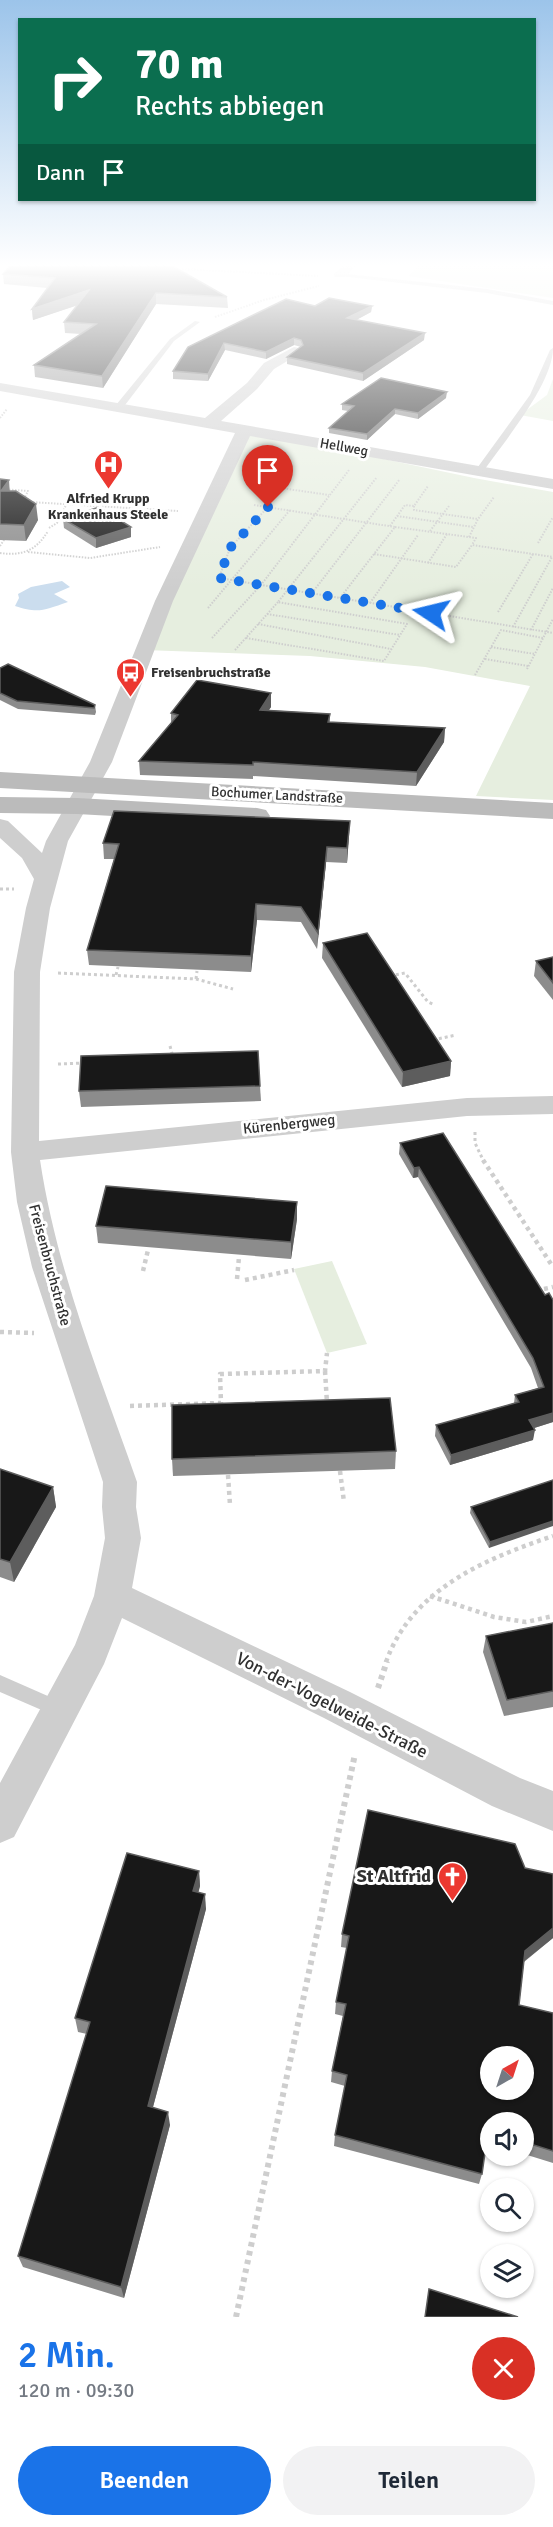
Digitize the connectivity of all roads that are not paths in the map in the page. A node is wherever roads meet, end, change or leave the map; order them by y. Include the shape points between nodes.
1 (147, 372) edge
2 (264, 372) edge
3 (543, 372) edge
4 (0, 387) edge
5 (119, 407) junction
6 (209, 423) junction
7 (245, 429) junction
8 (478, 471) junction
9 (553, 484) edge
10 (0, 780) edge
11 (83, 796) junction
12 (0, 805) edge
13 (553, 811) edge
14 (0, 826) edge
15 (553, 829) edge
16 (47, 881) junction
17 (553, 1105) edge
18 (26, 1152) junction
19 (112, 1596) junction
20 (0, 1683) edge
21 (60, 1710) junction
22 (553, 1811) edge
23 (0, 1823) edge

1 - 5 lane
2 - 6 street
3 - 8 lane via 533,395
4 - 5 street, Hellweg
5 - 6 street, Hellweg
6 - 7 street, Hellweg
7 - 8 street, Hellweg
7 - 11 street, Freisenbruchstraße via 164,601 103,756
8 - 9 street, Hellweg
10 - 11 main road, Bochumer Landstraße
11 - 12 main road, Bochumer Landstraße
11 - 13 main road, Bochumer Landstraße
11 - 15 main road, Bochumer Landstraße via 189,814
11 - 16 street, Freisenbruchstraße via 57,841
14 - 16 street via 31,854
16 - 18 street, Freisenbruchstraße via 27,972
17 - 18 street, Kürenbergweg via 474,1107
18 - 19 street, Freisenbruchstraße via 32,1202 47,1267 120,1482 123,1538
19 - 21 street, Freisenbruchstraße via 91,1652
19 - 22 street, Von-der-Vogelweide-Straße via 506,1792
20 - 21 lane
21 - 23 street, Freisenbruchstraße

